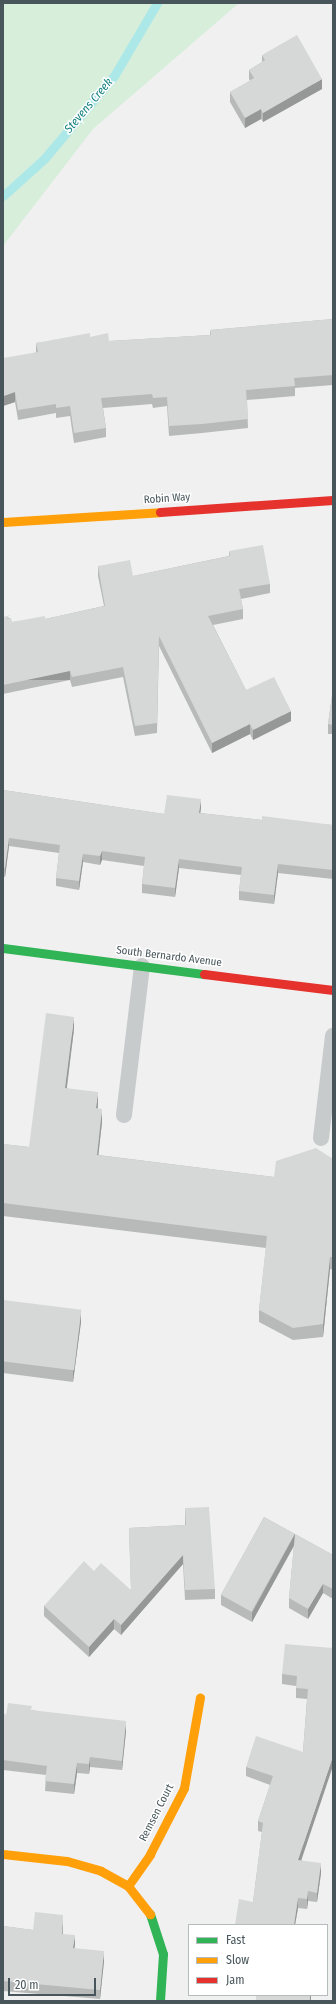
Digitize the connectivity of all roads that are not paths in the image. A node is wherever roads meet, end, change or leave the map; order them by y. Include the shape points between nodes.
1 (333, 500) edge
2 (3, 522) edge
3 (3, 948) edge
4 (142, 966) junction
5 (333, 990) edge
6 (333, 1036) edge
7 (124, 1115) dead end
8 (321, 1138) dead end
9 (200, 1696) dead end
10 (3, 1854) edge
11 (128, 1886) junction
12 (160, 2001) edge

1 - 2 street, Robin Way
3 - 4 street, South Bernardo Avenue
4 - 5 street, South Bernardo Avenue
4 - 7 lane
6 - 8 lane
9 - 11 street, Remsen Court via 184,1788 150,1854
10 - 11 street via 67,1862 101,1871
11 - 12 street via 148,1908 157,1930 163,1954

